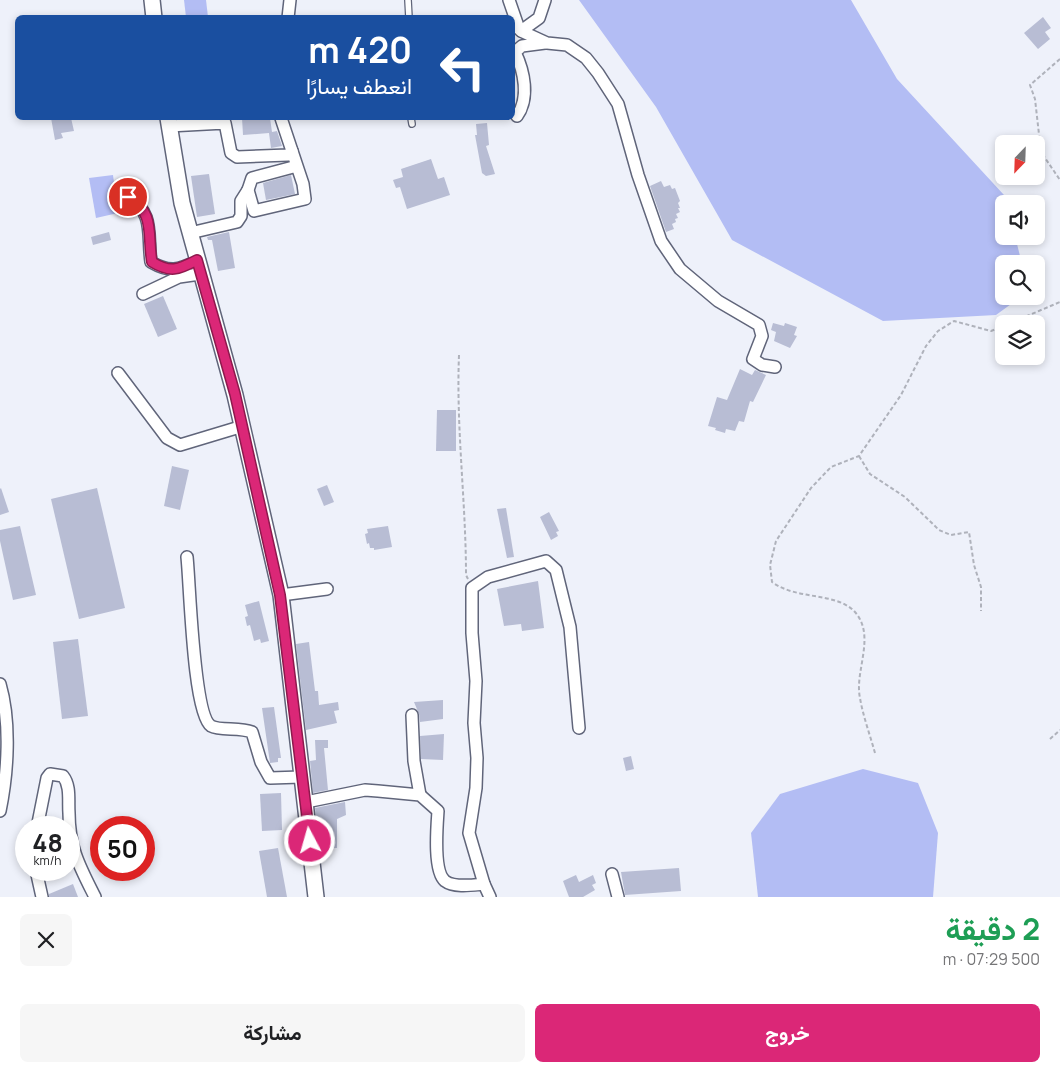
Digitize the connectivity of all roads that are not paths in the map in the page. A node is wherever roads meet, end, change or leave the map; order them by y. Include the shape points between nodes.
1 (152, 0) edge
2 (290, 0) edge
3 (408, 0) edge
4 (510, 0) edge
5 (545, 0) edge
6 (154, 15) edge
7 (288, 15) edge
8 (409, 15) edge
9 (521, 31) junction
10 (547, 43) junction
11 (517, 69) edge
12 (517, 116) dead end
13 (282, 120) edge
14 (169, 122) edge
15 (292, 151) junction
16 (297, 166) junction
17 (248, 190) junction
18 (128, 197) dead end
19 (190, 233) junction
20 (198, 267) junction
21 (143, 294) dead end
22 (775, 367) dead end
23 (118, 373) dead end
24 (242, 426) junction
25 (187, 558) dead end
26 (327, 588) dead end
27 (280, 595) junction
28 (0, 684) edge
29 (412, 715) dead end
30 (579, 728) dead end
31 (301, 777) junction
32 (420, 795) junction
33 (306, 802) junction
34 (0, 811) edge
35 (39, 816) edge
36 (70, 816) edge
37 (80, 867) edge
38 (612, 874) dead end
39 (38, 881) edge
40 (484, 884) junction
41 (42, 897) edge
42 (95, 897) edge
43 (316, 897) edge
44 (490, 897) edge
45 (618, 897) edge

1 - 6 main road
2 - 7 street
3 - 8 lane
4 - 9 street
5 - 9 street via 538,18
9 - 10 street
10 - 11 street via 522,46 515,52
10 - 22 street via 567,45 586,58 598,73 618,104 661,241 680,269 718,302 759,325 762,336 753,359 762,365
11 - 12 street via 525,84 522,109
13 - 15 street
14 - 15 street via 225,123 231,153 241,158 281,156
14 - 19 main road
15 - 16 street
16 - 17 street via 252,178
16 - 17 street via 304,199 254,211
17 - 19 street via 241,201 241,216 236,222
18 - 20 street via 140,204 149,220 148,242 152,262 165,270
19 - 20 main road
20 - 21 street
20 - 24 main road
23 - 24 street via 167,438 180,445
24 - 27 main road
25 - 31 street via 198,694 207,721 216,728 239,728 252,732 261,762 270,778
26 - 27 street
27 - 31 main road
28 - 34 street via 6,739
29 - 32 street via 414,762
30 - 40 street via 570,627 556,570 546,561 488,577 472,588 477,758 470,833
31 - 33 main road
32 - 33 street via 364,790
32 - 40 street via 438,811 437,865 444,880 450,884
33 - 43 main road
35 - 36 street via 50,774 63,776 68,786
37 - 42 street
38 - 45 street
39 - 41 street
40 - 44 street

